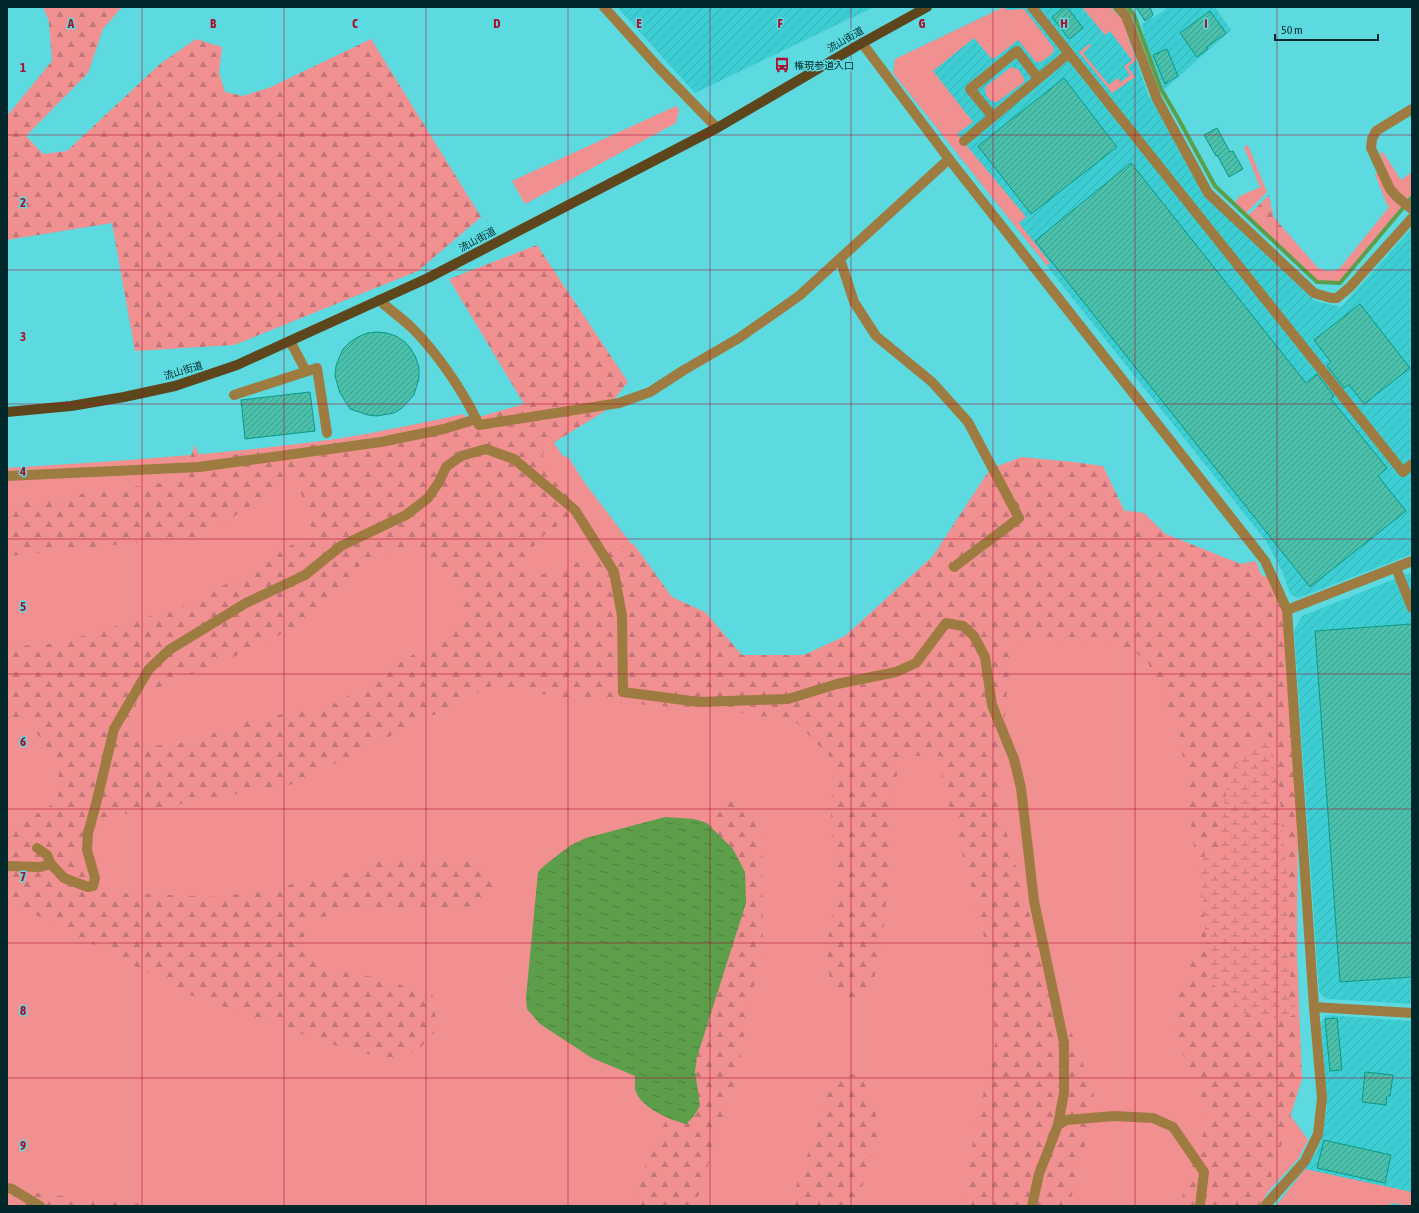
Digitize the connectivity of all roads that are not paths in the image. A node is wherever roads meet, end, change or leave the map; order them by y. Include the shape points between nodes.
1 (604, 7) edge
2 (927, 7) edge
3 (1032, 7) edge
4 (1118, 7) edge
5 (862, 43) junction
6 (1068, 54) junction
7 (1038, 78) junction
8 (1412, 109) edge
9 (993, 117) junction
10 (717, 128) junction
11 (964, 141) dead end
12 (949, 159) junction
13 (1412, 209) edge
14 (1412, 218) edge
15 (840, 259) junction
16 (379, 300) junction
17 (290, 341) junction
18 (306, 371) junction
19 (234, 395) dead end
20 (7, 412) edge
21 (476, 419) junction
22 (327, 433) dead end
23 (1412, 464) edge
24 (7, 476) edge
25 (1412, 561) edge
26 (954, 567) dead end
27 (1396, 568) junction
28 (1412, 608) edge
29 (1287, 610) junction
30 (37, 848) dead end
31 (51, 864) junction
32 (7, 866) edge
33 (1314, 1007) junction
34 (1412, 1013) edge
35 (1058, 1124) junction
36 (7, 1188) edge
37 (40, 1206) edge
38 (1032, 1206) edge
39 (1200, 1206) edge
40 (1265, 1206) edge

1 - 10 street
2 - 5 main road, 流山街道
3 - 6 street
4 - 14 street via 1126,16 1156,100 1208,193 1314,293 1337,298 1350,288
5 - 10 main road, 流山街道
5 - 12 street
6 - 7 street
6 - 23 street via 1403,472
7 - 9 street
7 - 9 street via 1017,51 970,89
8 - 13 street via 1376,132 1371,148 1390,189
9 - 11 street
10 - 16 main road, 流山街道 via 428,278
12 - 15 street
12 - 29 street via 1265,562
15 - 21 street via 799,296 739,338 650,392 619,403 479,426
15 - 26 street via 854,302 876,336 932,382 968,422 1019,518
16 - 17 main road, 流山街道
16 - 21 street via 410,326 434,352
17 - 18 street
17 - 20 main road, 流山街道 via 237,365 176,386 71,406
18 - 19 street
18 - 22 street via 317,368
21 - 24 street via 444,429 381,442 199,467
25 - 27 street
27 - 28 street
27 - 29 street
29 - 33 street
30 - 31 street via 47,855
31 - 32 street via 40,867
31 - 35 street via 64,878 88,887 93,886 95,878 87,850 88,833 114,729 149,669 159,659 169,650 246,603 305,575 341,546 406,515 428,498 446,467 461,456 486,449 514,459 575,510 614,572 622,616 623,692 699,702 788,699 837,684 896,672 916,663 946,624 963,626 974,636 985,657 992,705 1014,759 1021,788 1034,901 1064,1043 1064,1093
33 - 34 street
33 - 40 street via 1322,1098 1318,1134 1305,1161
35 - 38 street via 1040,1174
35 - 39 street via 1066,1120 1114,1116 1153,1118 1173,1127 1204,1172
36 - 37 street

